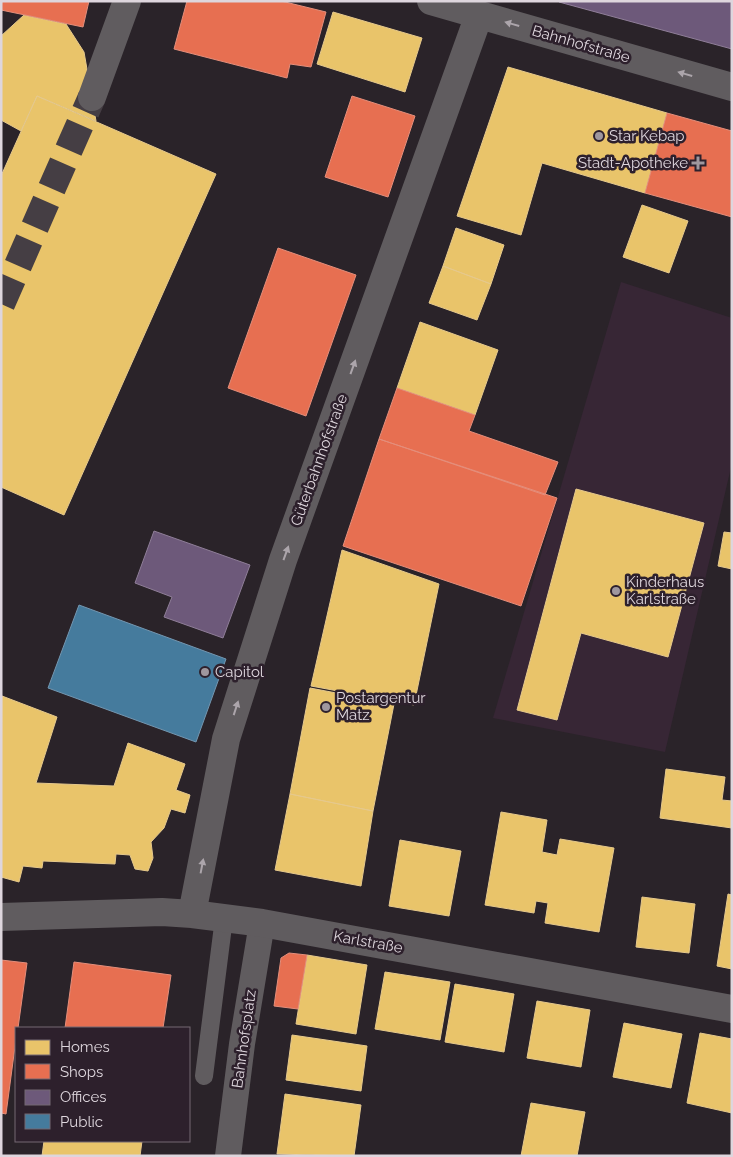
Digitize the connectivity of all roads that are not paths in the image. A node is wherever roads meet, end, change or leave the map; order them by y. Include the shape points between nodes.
1 (126, 1) edge
2 (431, 1) edge
3 (482, 8) edge
4 (732, 88) edge
5 (92, 96) tunnel mouth
6 (192, 914) junction
7 (1, 916) edge
8 (224, 918) junction
9 (262, 923) junction
10 (732, 1009) edge
11 (204, 1076) dead end
12 (228, 1156) edge

1 - 5 street
2 - 3 street, Bahnhofstraße
4 -> 3 street, Bahnhofstraße
6 -> 3 street, Güterbahnhofstraße via 226,739 283,560
6 - 7 street, Karlstraße
6 - 8 street, Karlstraße
8 - 9 street, Karlstraße
8 - 11 lane
9 - 10 street, Karlstraße
9 - 12 street, Bahnhofsplatz

